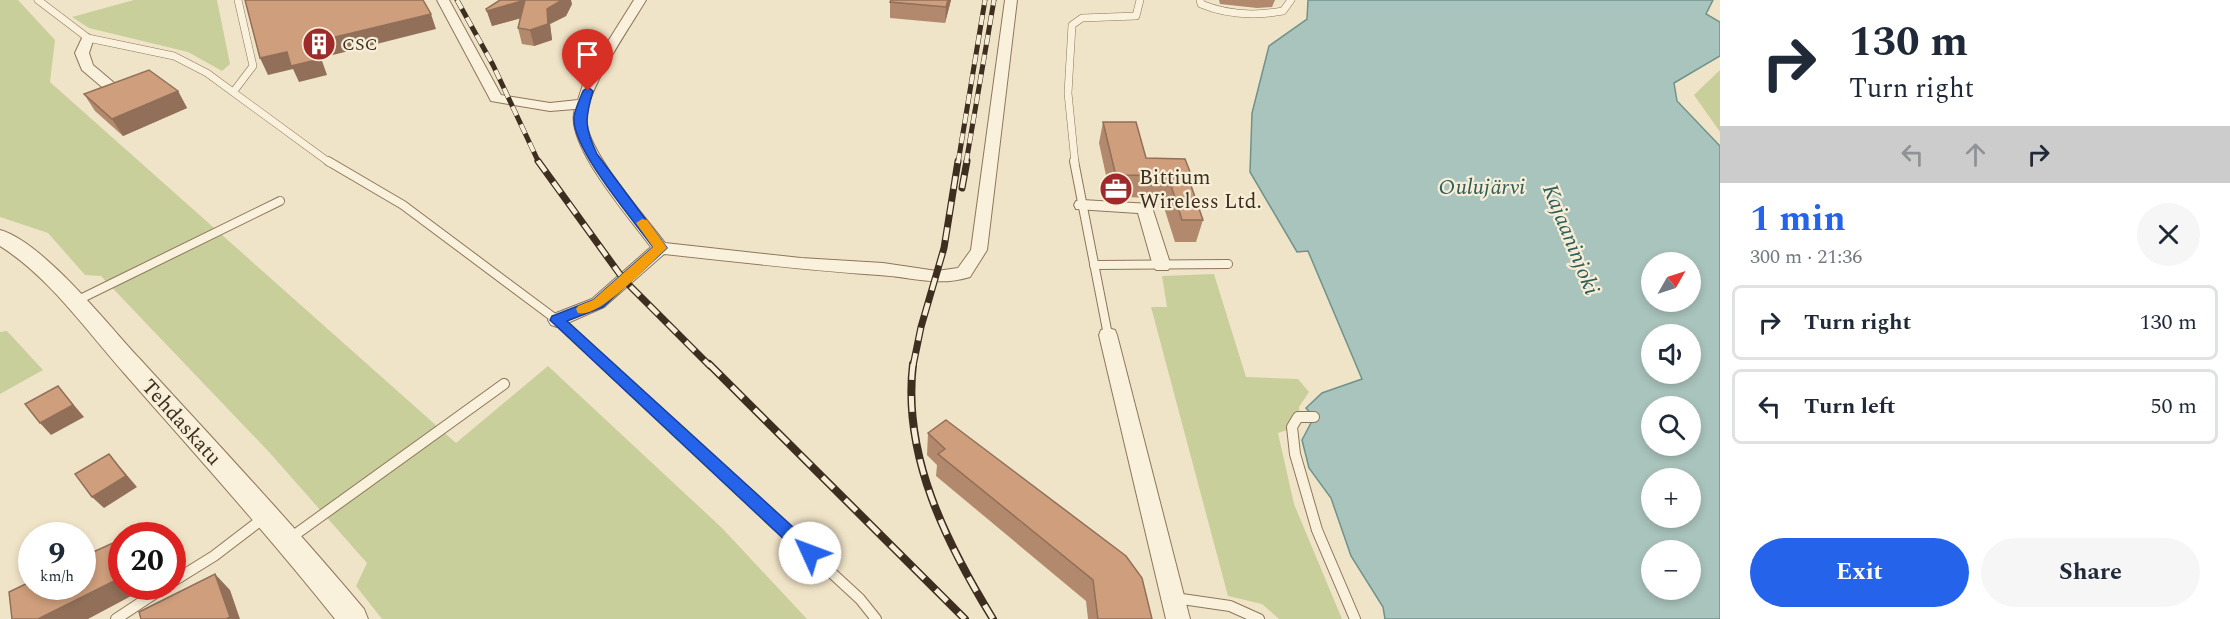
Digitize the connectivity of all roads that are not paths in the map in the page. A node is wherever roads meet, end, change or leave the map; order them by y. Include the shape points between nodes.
1 (38, 0) edge
2 (238, 0) edge
3 (443, 0) edge
4 (640, 0) edge
5 (1011, 0) edge
6 (1140, 0) edge
7 (1200, 0) edge
8 (1291, 0) edge
9 (88, 38) junction
10 (114, 90) edge
11 (234, 92) junction
12 (584, 104) junction
13 (280, 201) dead end
14 (1082, 205) junction
15 (0, 237) edge
16 (660, 248) junction
17 (1228, 264) dead end
18 (1094, 266) junction
19 (1162, 266) junction
20 (74, 302) junction
21 (557, 320) junction
22 (1108, 334) joint
23 (504, 384) dead end
24 (1314, 417) dead end
25 (267, 516) junction
26 (288, 539) junction
27 (186, 573) edge
28 (1172, 598) junction
29 (145, 600) edge
30 (116, 619) edge
31 (353, 619) edge
32 (876, 619) edge
33 (1178, 619) edge
34 (1259, 619) edge
35 (1355, 619) edge

1 - 9 lane
2 - 11 lane via 253,66
3 - 12 street via 496,98 550,106
4 - 12 street via 596,70
5 - 16 street via 979,250 964,273 937,277
6 - 14 lane via 1136,16 1082,18 1071,24 1068,93
7 - 8 lane via 1210,9 1270,14 1283,11
9 - 10 street via 82,53 87,67
9 - 11 lane via 174,56
11 - 21 lane via 340,170 403,205
12 - 16 street via 579,118 591,154
13 - 20 lane
14 - 18 lane
14 - 19 street via 1145,208
15 - 20 street, Tehdaskatu via 31,256
16 - 21 street via 598,303
17 - 19 lane
18 - 19 lane
18 - 22 lane
20 - 25 street, Tehdaskatu
21 - 32 lane via 860,599
22 - 28 street
23 - 26 lane
24 - 35 lane via 1298,417 1292,427 1295,454 1317,530
25 - 26 street, Tehdaskatu
25 - 27 lane
26 - 31 street, Tehdaskatu
28 - 33 street
28 - 34 lane via 1230,606
29 - 30 lane

